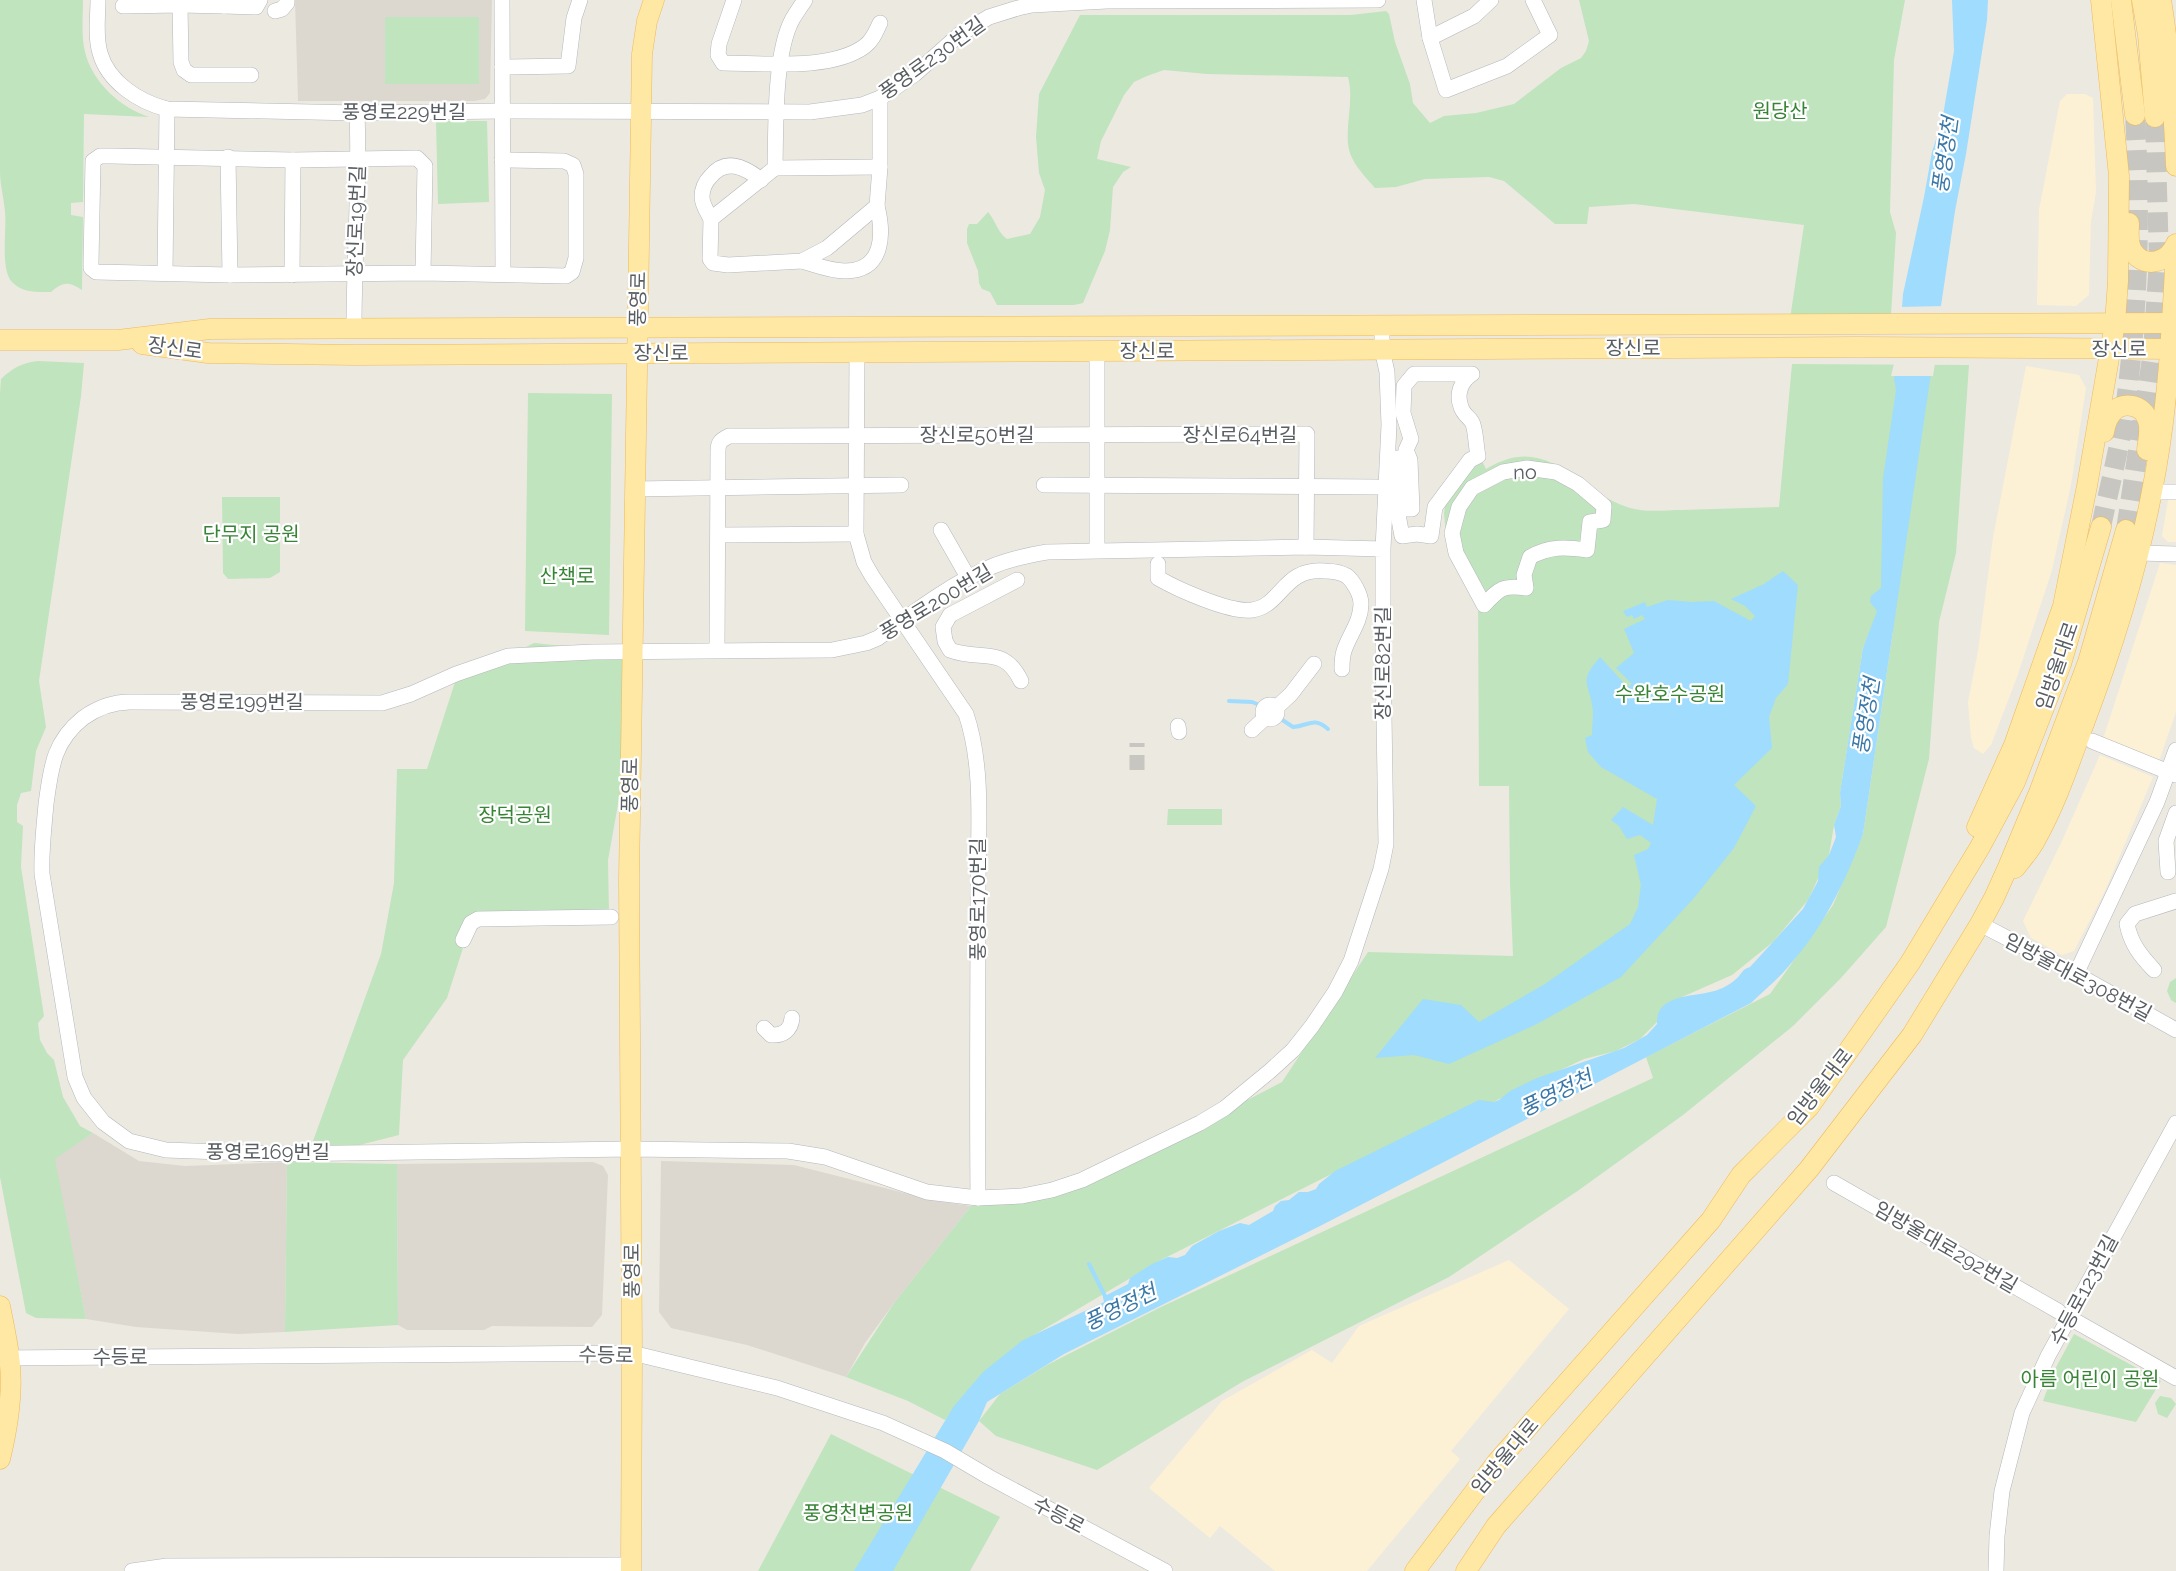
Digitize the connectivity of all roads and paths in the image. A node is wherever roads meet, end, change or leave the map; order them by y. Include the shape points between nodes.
1 (98, 0) edge
2 (260, 0) edge
3 (287, 0) edge
4 (502, 0) edge
5 (580, 0) edge
6 (654, 0) edge
7 (734, 0) edge
8 (805, 0) edge
9 (1424, 0) edge
10 (1491, 0) edge
11 (1533, 0) edge
12 (2101, 0) edge
13 (2121, 0) edge
14 (2142, 0) edge
15 (2161, 0) edge
16 (1092, 1) edge
17 (1371, 1) edge
18 (180, 3) edge
19 (224, 3) edge
20 (1017, 4) edge
21 (123, 6) dead end
22 (275, 11) dead end
23 (880, 23) dead end
24 (1430, 38) junction
25 (780, 63) junction
26 (502, 67) junction
27 (251, 75) dead end
28 (880, 98) junction
29 (167, 109) junction
30 (501, 111) junction
31 (357, 113) junction
32 (642, 113) junction
33 (777, 113) junction
34 (2135, 116) tunnel mouth
35 (2168, 120) edge
36 (2116, 138) junction
37 (165, 157) junction
38 (228, 157) junction
39 (359, 158) junction
40 (294, 160) junction
41 (502, 160) junction
42 (2176, 166) edge
43 (880, 167) junction
44 (775, 168) junction
45 (760, 180) junction
46 (877, 206) junction
47 (711, 219) junction
48 (2176, 246) edge
49 (802, 261) junction
50 (165, 273) junction
51 (354, 273) junction
52 (423, 273) junction
53 (503, 274) junction
54 (230, 275) junction
55 (292, 275) junction
56 (2115, 323) junction
57 (2174, 323) edge
58 (1382, 325) junction
59 (637, 328) junction
60 (354, 329) junction
61 (0, 340) edge
62 (118, 340) junction
63 (2111, 349) junction
64 (2174, 349) edge
65 (1382, 350) junction
66 (1097, 351) junction
67 (857, 352) junction
68 (636, 354) junction
69 (1414, 374) joint
70 (1096, 435) junction
71 (856, 436) junction
72 (901, 485) dead end
73 (1044, 485) dead end
74 (856, 486) junction
75 (1096, 486) junction
76 (2087, 486) junction
77 (1306, 487) junction
78 (1377, 487) dead end
79 (717, 488) junction
80 (634, 489) junction
81 (2159, 492) dead end
82 (2176, 492) edge
83 (2146, 518) junction
84 (2101, 527) tunnel mouth
85 (941, 530) dead end
86 (2126, 530) tunnel mouth
87 (856, 534) junction
88 (718, 535) junction
89 (1306, 547) junction
90 (1383, 549) junction
91 (1096, 550) junction
92 (2138, 553) junction
93 (2176, 554) edge
94 (1158, 564) dead end
95 (965, 572) dead end
96 (1017, 580) dead end
97 (1526, 588) joint
98 (902, 621) junction
99 (717, 650) junction
100 (632, 653) junction
101 (1314, 664) dead end
102 (1342, 669) dead end
103 (1021, 681) dead end
104 (1252, 730) dead end
105 (2092, 741) dead end
106 (2176, 750) edge
107 (2172, 774) edge
108 (2176, 813) edge
109 (2168, 873) edge
110 (1954, 892) junction
111 (1994, 898) junction
112 (2176, 901) edge
113 (611, 917) dead end
114 (1980, 924) junction
115 (463, 940) dead end
116 (52, 942) joint
117 (2154, 970) dead end
118 (2076, 974) junction
119 (792, 1018) dead end
120 (764, 1028) dead end
121 (2176, 1030) edge
122 (2176, 1123) edge
123 (631, 1149) junction
124 (1834, 1183) dead end
125 (978, 1198) junction
126 (0, 1306) edge
127 (2058, 1311) dead end
128 (2077, 1322) dead end
129 (632, 1353) junction
130 (5, 1358) edge
131 (2176, 1378) edge
132 (0, 1459) edge
133 (631, 1568) edge
134 (132, 1571) edge
135 (1165, 1571) edge
136 (1415, 1571) edge
137 (1466, 1571) edge
138 (1996, 1571) edge

1 - 29 street, 풍영로229번길 via 100,54 110,71 139,99
2 - 19 street via 256,7
3 - 22 street via 282,9
4 - 26 street
5 - 26 street via 568,66
6 - 32 main road, 풍영로 via 642,54
7 - 25 street via 719,44 718,55 723,63
8 - 25 street via 792,20
9 - 24 street
10 - 24 street via 1474,16
11 - 24 street via 1550,34 1507,66 1446,90
12 - 36 main road
13 - 34 main road
14 - 35 main road
15 - 35 main road
16 - 17 street, 풍영로230번길
16 - 20 street, 풍영로230번길
18 - 19 street
18 - 21 street
18 - 27 street via 184,70 191,75
20 - 28 street, 풍영로230번길 via 960,34 915,74
23 - 25 street via 872,40 853,53 815,62
25 - 33 street
26 - 30 street
28 - 33 street, 풍영로230번길 via 842,108
28 - 43 street
29 - 31 street, 풍영로229번길
29 - 37 street
30 - 31 street, 풍영로229번길
30 - 32 street, 풍영로229번길
30 - 41 street
31 - 39 street, 장신로19번길
32 - 33 street, 풍영로230번길
32 - 59 main road, 풍영로
33 - 44 street
35 - 42 main road
36 - 48 main road via 2126,152 2133,253 2154,262 2168,257
36 - 56 main road via 2119,176
37 - 38 street
37 - 50 street
37 - 50 street via 100,156 93,161 91,268 96,272
38 - 40 street
38 - 54 street
39 - 40 street
39 - 51 street, 장신로19번길
39 - 52 street via 417,158 425,166
40 - 55 street
41 - 53 street
41 - 53 street via 564,161 573,165 576,174 575,266 566,276
43 - 44 street
43 - 46 street
44 - 45 street
45 - 47 street
45 - 47 street via 752,172 733,165 714,172 705,182 702,197
46 - 49 street via 827,248
46 - 49 street via 881,240 866,265 843,271
47 - 49 street via 713,263
48 - 57 main road
50 - 54 street
51 - 52 street
51 - 55 street
51 - 60 street, 장신로19번길
52 - 53 street
54 - 55 street
56 - 57 main road, 장신로
56 - 58 main road, 장신로
56 - 63 main road
57 - 64 main road
58 - 59 main road, 장신로
58 - 65 street, 장신로82번길
59 - 60 main road, 장신로
59 - 68 main road, 풍영로
60 - 62 main road, 장신로 via 210,329
61 - 62 main road, 장신로
62 - 68 main road, 장신로 via 208,353
63 - 64 main road, 장신로
63 - 65 main road, 장신로
63 - 76 main road
64 - 83 main road
65 - 66 main road, 장신로
65 - 90 street, 장신로82번길 via 1389,425
66 - 67 main road, 장신로
66 - 70 street
67 - 68 main road, 장신로
67 - 71 street
68 - 80 main road, 풍영로
69 - 69 street via 1472,374 1459,390 1461,408 1472,422 1478,456 1470,460 1435,507 1431,536 1402,536 1397,509 1397,458 1404,461 1404,509 1412,509 1406,450 1412,439 1402,413 1404,386
70 - 71 street, 장신로50번길
70 - 75 street
70 - 77 street, 장신로64번길 via 1307,434
71 - 74 street
71 - 79 street, 장신로50번길 via 729,436 718,444
72 - 74 street
73 - 75 street
74 - 79 street
74 - 87 street
75 - 77 street
75 - 91 street
76 - 83 main road via 2111,413 2123,406 2137,407 2149,424
76 - 110 main road via 2063,606 2014,745 1965,850
77 - 78 street
77 - 89 street, 장신로64번길
79 - 80 street
79 - 88 street
80 - 100 main road, 풍영로
81 - 82 street
83 - 92 main road
84 - 110 main road, 임방울대로 via 2061,664 2015,782
85 - 95 street
86 - 111 main road, 임방울대로 via 2088,662
87 - 88 street
87 - 98 street via 864,562
88 - 99 street
89 - 90 street, 풍영로200번길
89 - 91 street, 풍영로200번길
90 - 125 street, 장신로82번길 via 1386,844 1351,961 1335,992 1293,1050 1225,1108 1072,1184 1022,1196
91 - 98 street, 풍영로200번길 via 1021,556 972,576
92 - 93 street
92 - 111 main road via 2100,680 2067,770 2036,839
94 - 102 street via 1158,578 1172,586 1235,609 1251,610 1264,607 1290,580 1305,571 1342,573 1350,579 1361,603 1359,619 1344,651
96 - 103 street via 950,615 943,627 950,650 1005,659
97 - 97 street, no via 1509,586 1498,590 1484,605 1456,553 1452,533 1459,507 1472,488 1503,472 1527,468 1556,472 1604,506 1603,520 1590,522 1587,550 1544,549 1530,557 1524,575
98 - 99 street, 풍영로200번길 via 866,643 832,650
98 - 125 street, 풍영로170번길 via 966,714 974,740 978,845
99 - 100 street, 풍영로200번길
100 - 116 street, 풍영로199번길 via 508,656 382,703 123,702 100,707 72,727 53,761 41,848
100 - 123 main road, 풍영로
101 - 104 street via 1291,694
105 - 107 street
106 - 107 street
107 - 118 street
108 - 109 street via 2166,841
110 - 136 main road, 임방울대로 via 1910,963 1809,1107 1741,1175 1711,1220 1497,1462
111 - 114 main road, 임방울대로
112 - 117 street via 2135,914 2127,924 2136,951
113 - 115 street via 478,919 471,923
114 - 118 street, 임방울대로308번길
114 - 137 main road, 임방울대로 via 1912,1035 1835,1137 1497,1526
116 - 123 street, 풍영로169번길 via 79,1087 103,1122 129,1141 166,1150 273,1154
118 - 121 street, 임방울대로308번길
119 - 120 street via 785,1033 771,1035
122 - 138 street, 수등로123번길 via 2048,1356 2022,1413 2002,1491
123 - 125 street via 788,1151 825,1157 927,1192
123 - 129 main road, 풍영로
124 - 127 street, 임방울대로292번길
126 - 130 main road
128 - 131 street
129 - 130 street, 수등로
129 - 133 main road, 풍영로
129 - 135 street, 수등로 via 777,1388 883,1423 945,1450
130 - 132 main road via 10,1397
133 - 134 street via 167,1566

